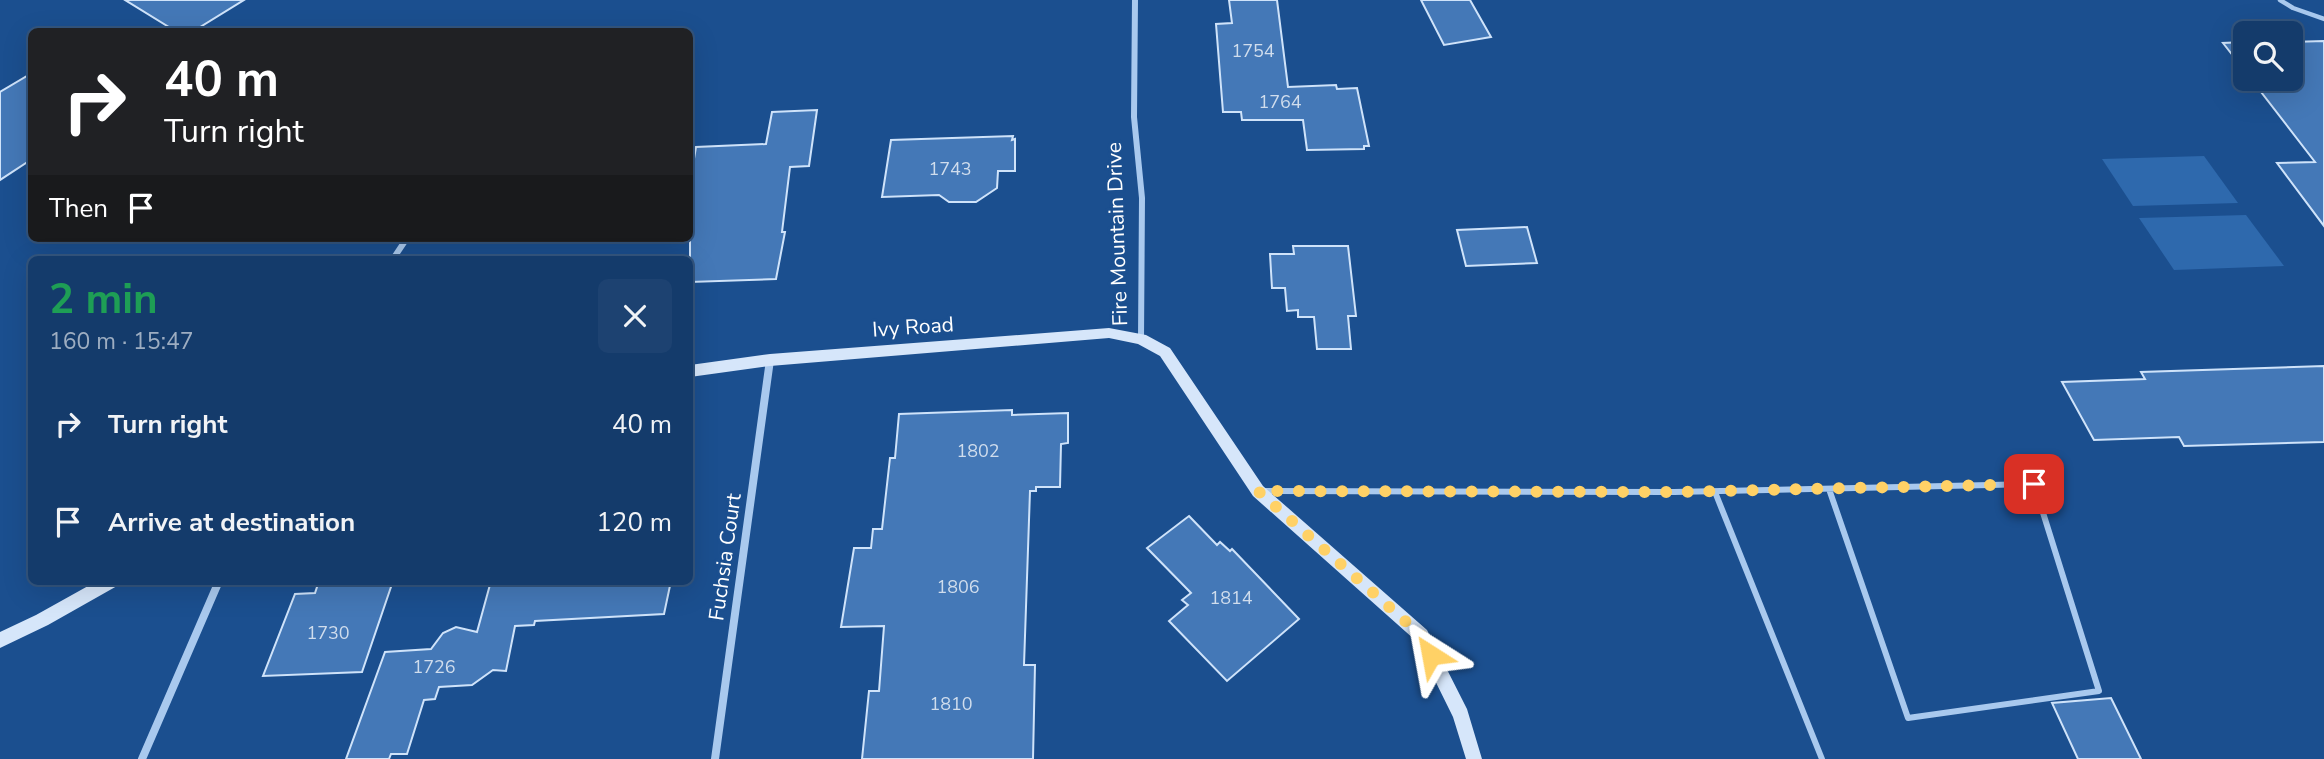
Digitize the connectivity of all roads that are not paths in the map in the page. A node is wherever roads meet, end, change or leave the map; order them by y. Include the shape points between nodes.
1 (1135, 0) edge
2 (2280, 0) edge
3 (2324, 19) edge
4 (1141, 339) junction
5 (770, 360) junction
6 (693, 371) edge
7 (1829, 489) junction
8 (1258, 491) junction
9 (1715, 492) junction
10 (104, 585) edge
11 (217, 585) edge
12 (0, 640) edge
13 (142, 759) edge
14 (715, 759) edge
15 (1474, 759) edge
16 (1822, 759) edge

1 - 4 street, Fire Mountain Drive
2 - 3 lane
4 - 5 street, Ivy Road via 1109,333
4 - 8 street, Fire Mountain Drive via 1165,352
5 - 6 street, Ivy Road
5 - 14 street, Fuchsia Court
7 - 7 lane via 2034,484 2099,691 1908,719
7 - 9 lane
8 - 9 lane
8 - 15 street, Fire Mountain Drive via 1421,635 1461,715
9 - 16 lane
10 - 12 street
11 - 13 street

